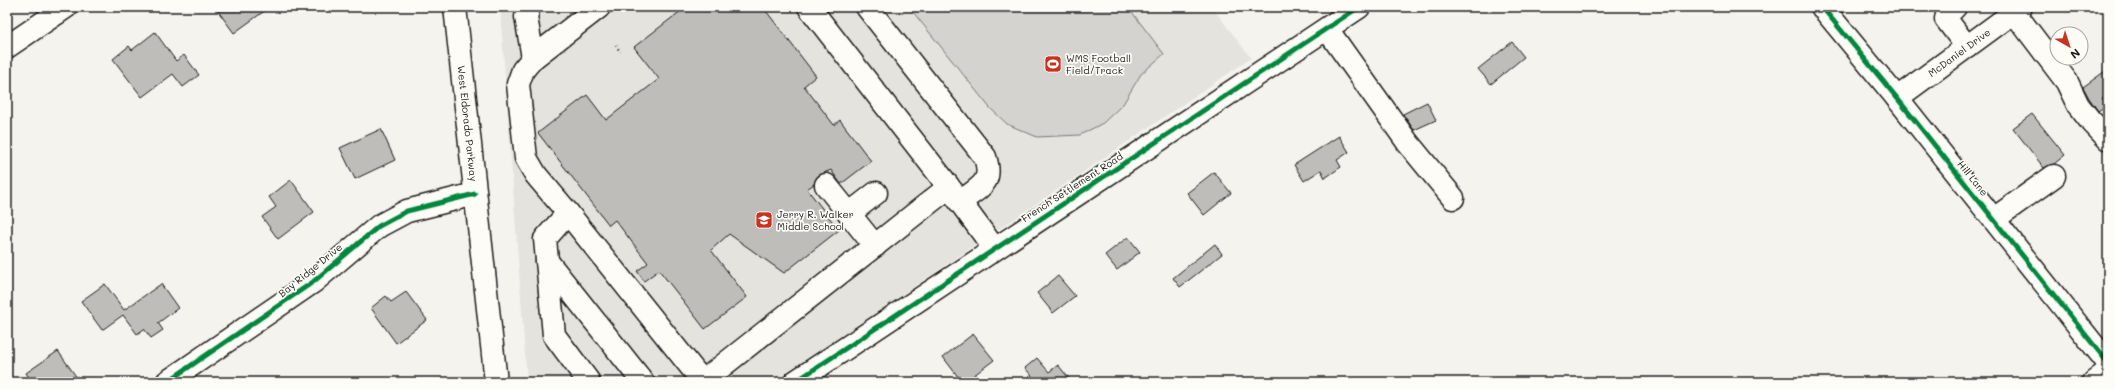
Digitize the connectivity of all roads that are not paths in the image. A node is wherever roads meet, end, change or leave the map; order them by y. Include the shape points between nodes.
1 (66, 7) edge
2 (456, 7) edge
3 (529, 7) edge
4 (599, 7) edge
5 (809, 7) edge
6 (867, 7) edge
7 (1359, 7) edge
8 (1822, 7) edge
9 (1955, 7) edge
10 (2018, 10) edge
11 (1327, 29) junction
12 (7, 47) edge
13 (1967, 47) junction
14 (532, 58) junction
15 (1897, 98) junction
16 (2108, 139) edge
17 (2054, 176) dead end
18 (826, 185) dead end
19 (876, 193) dead end
20 (474, 194) junction
21 (954, 195) junction
22 (1453, 198) dead end
23 (568, 213) junction
24 (849, 214) junction
25 (1994, 219) junction
26 (875, 246) junction
27 (994, 248) junction
28 (547, 261) junction
29 (2108, 363) edge
30 (2108, 371) edge
31 (167, 382) edge
32 (496, 382) edge
33 (589, 382) edge
34 (643, 382) edge
35 (703, 382) edge
36 (795, 382) edge
37 (2094, 382) edge

1 - 12 street
2 - 20 street, West Eldorado Parkway
3 - 14 street via 526,16
4 - 14 street
5 - 21 street
6 - 21 street via 985,156 989,169 986,181
7 - 11 street, French Settlement Road
8 - 15 street, Hill Lane
9 - 13 street via 1946,19
10 - 13 street, McDaniel Drive
10 - 16 street via 2086,114
11 - 22 street via 1408,143
11 - 27 street, French Settlement Road
13 - 15 street, McDaniel Drive
14 - 23 street via 523,70 518,84 526,158 536,175
15 - 25 street, Hill Lane
17 - 25 street
18 - 24 street
19 - 24 street
20 - 31 street, Bay Ridge Drive via 407,211 379,226 313,282
20 - 32 street, West Eldorado Parkway
21 - 26 street
21 - 27 street
23 - 28 street via 545,239
23 - 35 street
24 - 26 street
25 - 29 street, Hill Lane
26 - 35 street
27 - 36 street, French Settlement Road
28 - 33 street via 554,335
28 - 34 street
30 - 37 street

